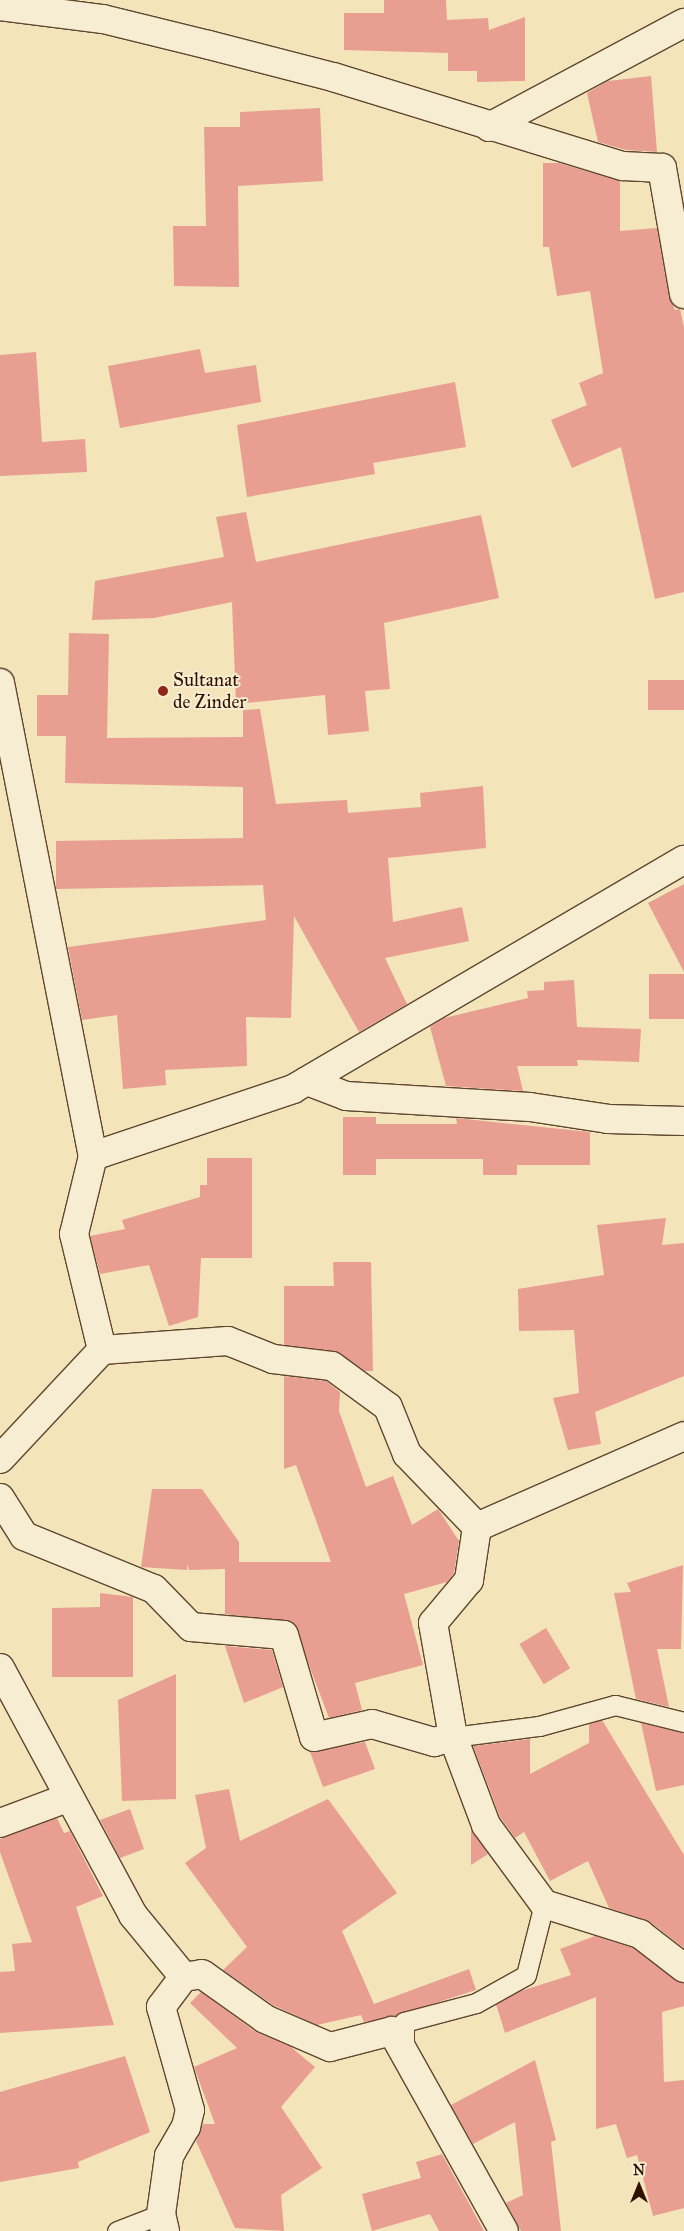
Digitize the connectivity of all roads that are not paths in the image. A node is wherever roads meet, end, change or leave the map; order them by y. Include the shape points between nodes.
1 (0, 6) edge
2 (684, 23) edge
3 (489, 127) junction
4 (680, 232) edge
5 (684, 294) edge
6 (1, 698) edge
7 (684, 860) edge
8 (307, 1081) junction
9 (684, 1121) edge
10 (93, 1156) junction
11 (102, 1350) junction
12 (684, 1436) edge
13 (0, 1459) edge
14 (0, 1498) edge
15 (477, 1527) junction
16 (0, 1668) edge
17 (684, 1722) edge
18 (453, 1737) junction
19 (66, 1798) junction
20 (0, 1823) edge
21 (544, 1904) junction
22 (684, 1968) edge
23 (184, 1976) junction
24 (404, 2055) junction
25 (163, 2222) edge
26 (117, 2231) edge
27 (504, 2231) edge

1 - 3 street via 103,19 209,45 333,77
2 - 3 street
3 - 4 street via 624,166 662,168
4 - 5 street
6 - 10 street
7 - 8 street
8 - 9 street via 346,1096 530,1107 608,1119
8 - 10 street
10 - 11 street via 74,1234
11 - 13 street
11 - 15 street via 228,1342 273,1359 332,1366 388,1407 407,1454
12 - 15 street
14 - 18 street via 24,1536 154,1589 191,1627 284,1635 314,1737 372,1724 434,1742
15 - 18 street via 469,1580 433,1623
16 - 19 street
17 - 18 lane via 614,1705 539,1726
18 - 21 street via 486,1825
19 - 20 street
19 - 23 street via 133,1915
21 - 22 street via 640,1934
21 - 24 lane via 526,1975 476,2003 404,2022
23 - 24 street via 202,1974 265,2019 330,2047 392,2031
23 - 25 street via 162,2007 190,2110 186,2127 169,2156
24 - 27 street
25 - 26 lane

